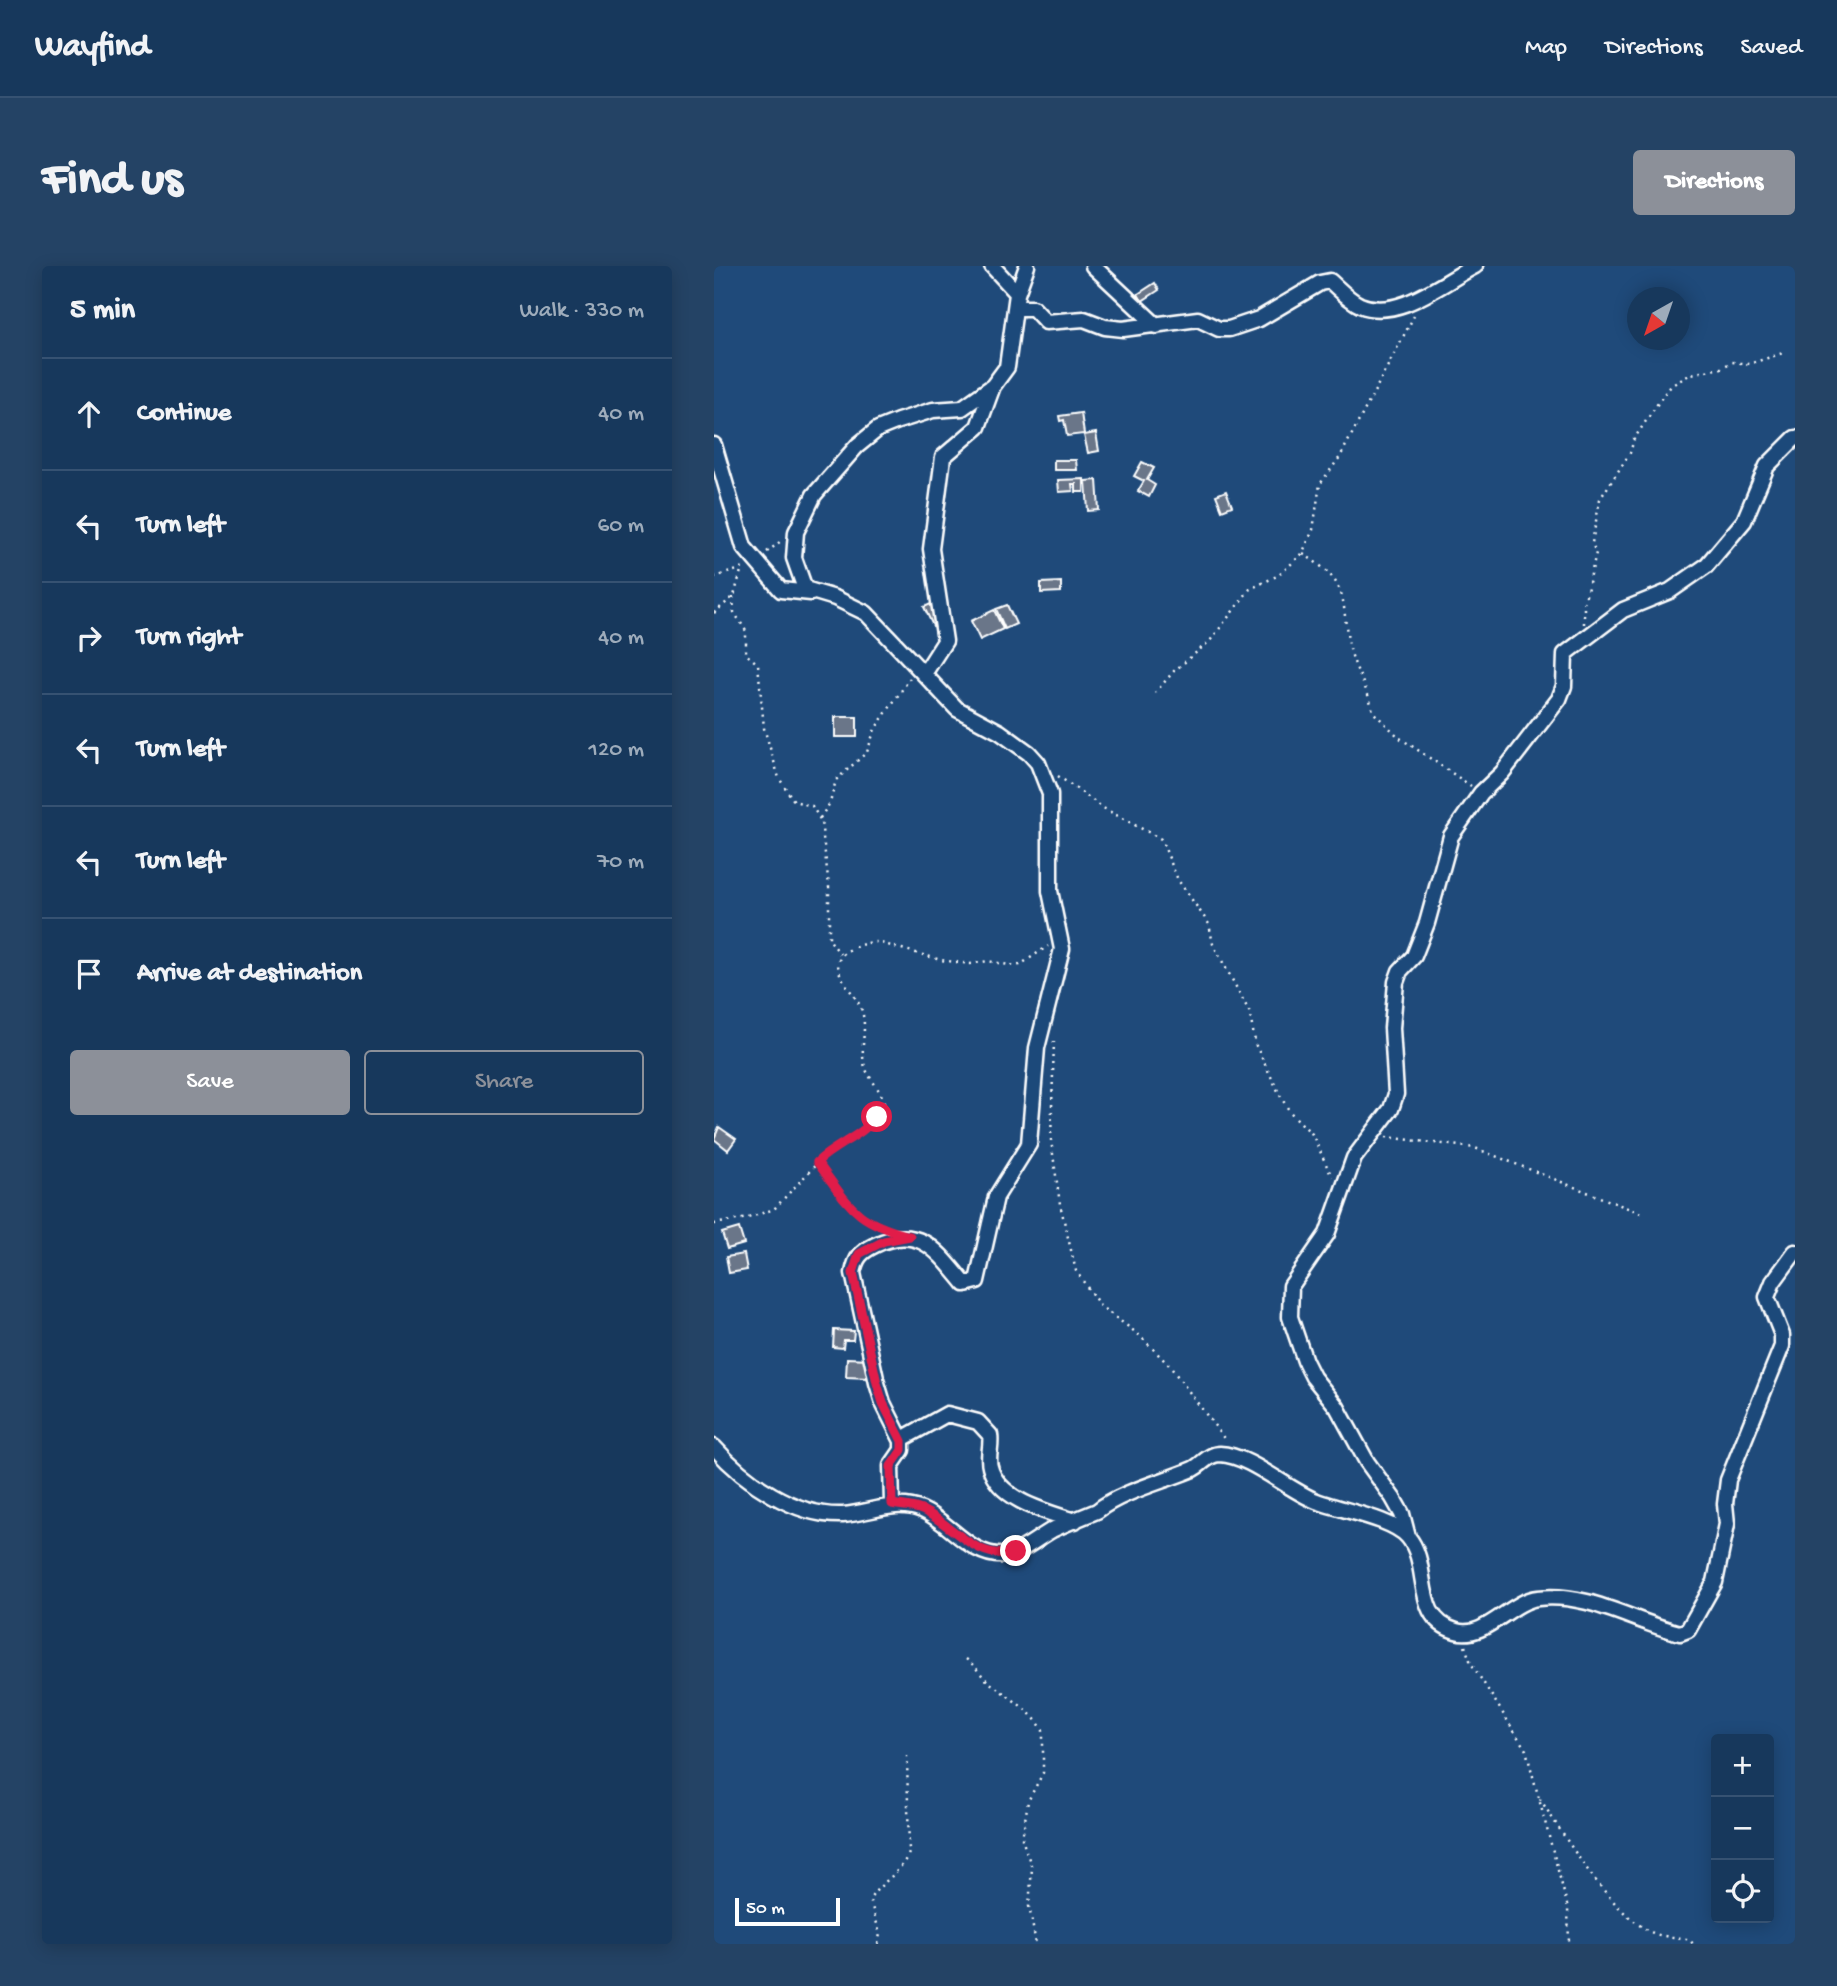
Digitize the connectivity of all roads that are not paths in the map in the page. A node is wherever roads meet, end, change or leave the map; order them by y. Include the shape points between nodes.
1 (992, 266) edge
2 (1027, 266) edge
3 (1093, 266) edge
4 (1334, 266) edge
5 (1475, 266) edge
6 (1330, 281) junction
7 (1017, 301) junction
8 (1157, 326) junction
9 (993, 386) junction
10 (1795, 438) edge
11 (714, 445) edge
12 (813, 593) junction
13 (920, 670) junction
14 (1795, 1252) edge
15 (902, 1438) junction
16 (714, 1447) edge
17 (892, 1504) junction
18 (1075, 1521) junction
19 (1408, 1537) junction

1 - 7 street
2 - 7 street
3 - 8 street
4 - 6 street
5 - 6 street via 1425,294 1380,309 1351,300
6 - 8 street via 1308,288 1259,319 1229,329 1198,319
7 - 8 street via 1033,308 1046,322 1084,319 1123,329
7 - 9 street via 1007,367
9 - 12 street via 962,408 933,410 878,429 829,475 796,532 795,566 802,586
9 - 13 street via 978,427 943,457 931,550 945,641
10 - 19 street via 1767,466 1744,521 1706,566 1670,591 1642,599 1565,654 1559,699 1451,836 1427,923 1414,956 1399,971 1393,1009 1396,1094 1384,1121 1354,1158 1327,1234 1291,1286 1290,1317 1313,1377 1393,1498
11 - 12 street via 744,547 784,592
12 - 13 street via 866,612
13 - 15 street via 966,716 1000,732 1038,763 1050,794 1050,891 1062,948 1035,1059 1029,1144 996,1197 977,1281 965,1284 932,1248 910,1236 884,1241 859,1254 853,1273 877,1383
14 - 19 street via 1768,1291 1782,1346 1728,1480 1727,1524 1716,1583 1688,1630 1671,1631 1592,1604 1536,1598 1465,1632 1446,1625 1427,1607
15 - 17 street via 902,1450 891,1466
15 - 18 street via 947,1413 978,1422 990,1435 990,1470 1001,1486 1039,1510
16 - 17 street via 769,1493 811,1511 842,1515
17 - 18 street via 921,1509 948,1524 964,1541 1005,1555
18 - 19 street via 1108,1502 1221,1454 1254,1466 1312,1499

